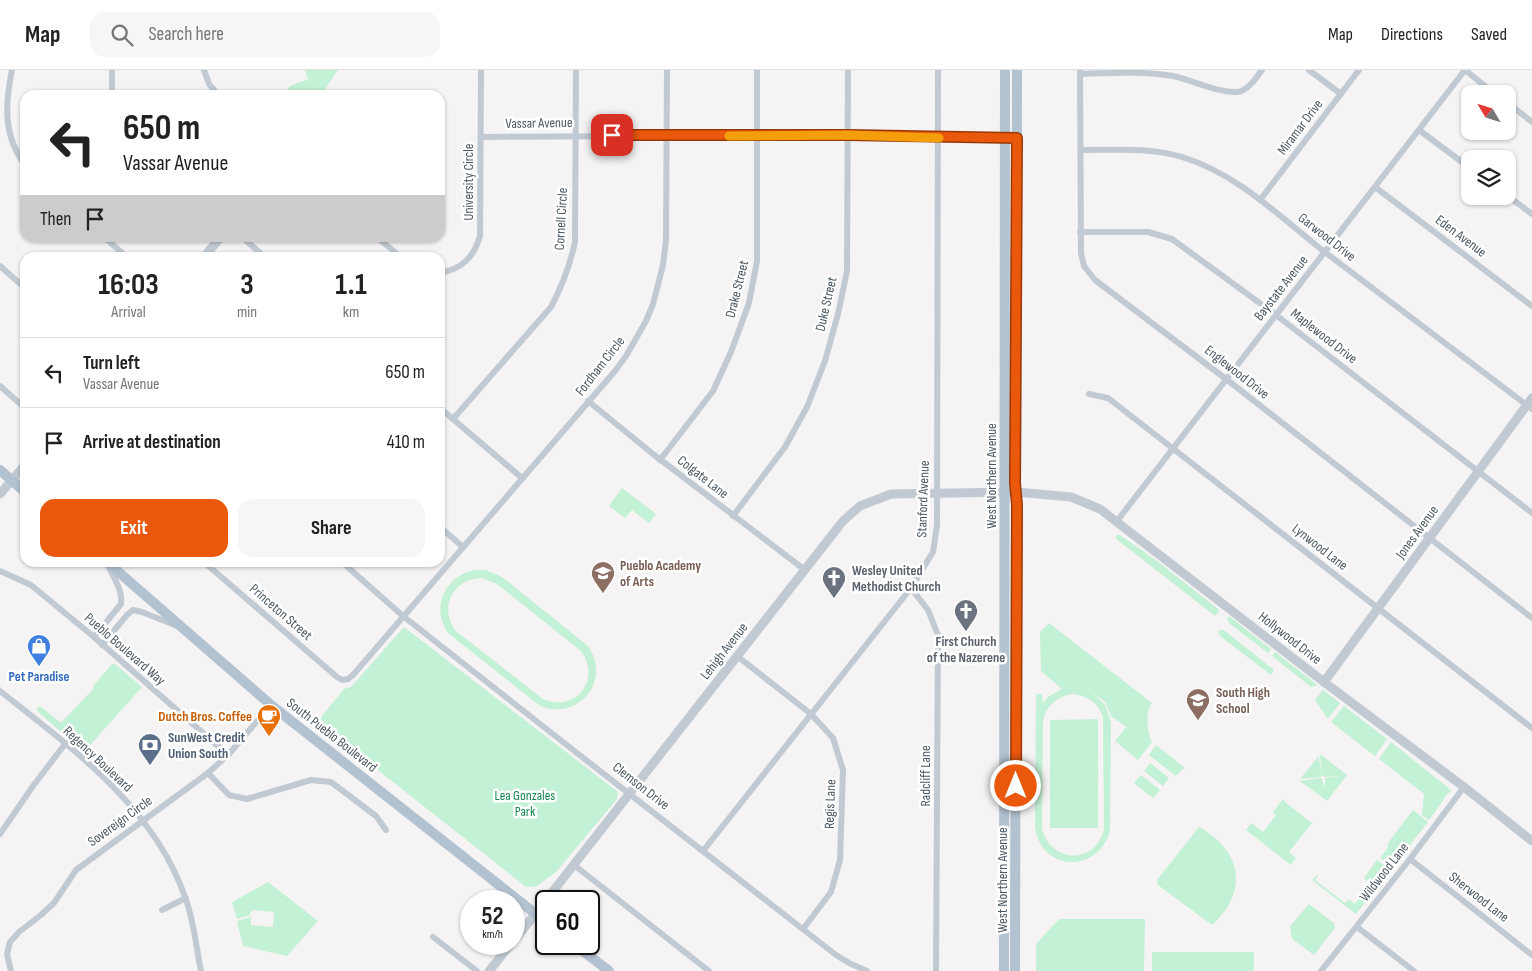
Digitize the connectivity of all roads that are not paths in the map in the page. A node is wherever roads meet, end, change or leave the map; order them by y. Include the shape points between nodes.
1 (12, 70) edge
2 (112, 70) edge
3 (204, 70) edge
4 (481, 70) edge
5 (576, 70) edge
6 (667, 70) edge
7 (757, 70) edge
8 (848, 70) edge
9 (938, 70) edge
10 (1005, 70) edge
11 (1017, 70) edge
12 (1262, 70) edge
13 (1310, 70) edge
14 (1359, 70) edge
15 (1465, 70) edge
16 (1080, 72) edge
17 (1484, 85) edge
18 (112, 90) edge
19 (214, 90) edge
20 (1341, 94) junction
21 (1516, 109) edge
22 (1532, 122) edge
23 (1419, 130) junction
24 (576, 135) junction
25 (666, 135) junction
26 (848, 135) junction
27 (481, 136) junction
28 (757, 136) junction
29 (938, 138) junction
30 (1005, 138) junction
31 (1017, 138) junction
32 (1080, 150) junction
33 (20, 157) edge
34 (1461, 161) edge
35 (1375, 187) junction
36 (1260, 200) junction
37 (1516, 202) edge
38 (1532, 214) edge
39 (1080, 232) junction
40 (110, 242) edge
41 (217, 242) edge
42 (248, 242) edge
43 (383, 242) edge
44 (121, 252) edge
45 (208, 252) edge
46 (259, 252) edge
47 (395, 252) edge
48 (1325, 252) junction
49 (0, 266) edge
50 (445, 272) edge
51 (20, 284) edge
52 (1532, 306) edge
53 (1276, 315) junction
54 (1226, 379) junction
55 (0, 386) edge
56 (1089, 394) dead end
57 (588, 401) junction
58 (20, 404) edge
59 (1530, 404) edge
60 (445, 412) edge
61 (453, 419) junction
62 (1173, 449) junction
63 (660, 460) junction
64 (0, 470) edge
65 (20, 471) edge
66 (1479, 471) junction
67 (522, 478) junction
68 (12, 480) junction
69 (20, 487) edge
70 (1011, 493) junction
71 (0, 494) edge
72 (937, 494) junction
73 (1532, 512) edge
74 (733, 516) junction
75 (1117, 521) junction
76 (445, 532) edge
77 (1429, 538) junction
78 (462, 547) junction
79 (109, 567) edge
80 (113, 567) edge
81 (210, 567) edge
82 (348, 567) edge
83 (445, 567) edge
84 (445, 567) edge
85 (804, 570) junction
86 (0, 572) edge
87 (911, 588) junction
88 (1378, 608) junction
89 (403, 616) junction
90 (1532, 618) edge
91 (184, 629) junction
92 (94, 637) junction
93 (102, 645) junction
94 (737, 656) junction
95 (342, 680) joint
96 (1324, 682) junction
97 (1, 695) edge
98 (271, 705) junction
99 (811, 714) junction
100 (1532, 728) edge
101 (65, 744) junction
102 (228, 754) junction
103 (208, 773) junction
104 (1464, 787) junction
105 (630, 794) junction
106 (142, 820) junction
107 (386, 830) dead end
108 (0, 834) edge
109 (1532, 841) edge
110 (703, 851) junction
111 (1410, 860) junction
112 (574, 865) junction
113 (554, 890) edge
114 (186, 898) junction
115 (162, 910) dead end
116 (535, 913) joint
117 (525, 926) edge
118 (1357, 927) junction
119 (802, 929) junction
120 (433, 937) dead end
121 (502, 955) edge
122 (588, 955) edge
123 (1532, 955) edge
124 (11, 971) edge
125 (201, 971) edge
126 (477, 971) edge
127 (489, 971) edge
128 (609, 971) edge
129 (709, 971) edge
130 (867, 971) edge
131 (936, 971) edge
132 (1004, 971) edge
133 (1015, 971) edge
134 (1321, 971) edge
135 (1414, 971) edge

1 - 33 street via 7,124
2 - 18 street
3 - 19 street
4 - 27 street, University Circle
5 - 24 street, Cornell Circle
6 - 25 street, Fordham Circle
7 - 28 street, Drake Street
8 - 26 street, Duke Street
9 - 29 street, Stanford Avenue
10 - 30 main road, West Northern Avenue
11 - 31 main road, West Northern Avenue
12 - 16 street via 1250,85 1238,92 1153,73
13 - 20 street
14 - 20 street, Miramar Drive
15 - 17 street
15 - 23 street, Baystate Avenue
16 - 32 street, Englewood Drive
20 - 36 street, Miramar Drive
21 - 22 street
23 - 34 street
23 - 35 street, Baystate Avenue
24 - 25 street, Vassar Avenue
24 - 27 street, Vassar Avenue
24 - 61 street, Cornell Circle via 575,242 562,286 551,307
25 - 28 street, Vassar Avenue
25 - 57 street, Fordham Circle via 666,240 659,284 637,338 615,371
26 - 28 street, Vassar Avenue
26 - 29 street, Vassar Avenue
26 - 74 street, Duke Street via 847,271 825,361 807,407 784,447
27 - 50 street, University Circle via 479,241 466,262
28 - 63 street, Drake Street via 757,261 749,303 712,392
29 - 30 street, Vassar Avenue
29 - 72 street, Stanford Avenue
30 - 31 street, Vassar Avenue
30 - 70 main road, West Northern Avenue
31 - 70 main road, West Northern Avenue
32 - 36 street, Garwood Drive via 1155,150 1182,157 1213,169
32 - 39 street, Englewood Drive
35 - 48 street, Baystate Avenue
35 - 52 street, Eden Avenue
36 - 48 street, Garwood Drive
37 - 38 street
39 - 53 street, Maplewood Drive via 1148,232 1172,239
39 - 54 street, Englewood Drive via 1084,266 1095,280
40 - 44 street
41 - 45 street
42 - 46 street
43 - 47 street
48 - 53 street, Baystate Avenue
48 - 59 street, Garwood Drive
49 - 51 street
53 - 54 street, Baystate Avenue
53 - 66 street, Maplewood Drive
54 - 62 street, Baystate Avenue
54 - 77 street, Englewood Drive
55 - 58 street
56 - 62 street, Lynwood Lane via 1108,398
57 - 63 street, Colgate Lane
57 - 67 street, Fordham Circle
59 - 66 street, Jones Avenue
60 - 61 street
61 - 67 street
62 - 75 street, Baystate Avenue
62 - 88 street, Lynwood Lane
63 - 74 street, Colgate Lane
64 - 68 main road
65 - 68 street
66 - 73 street, Maplewood Drive
66 - 77 street, Jones Avenue
67 - 78 street, Fordham Circle
68 - 69 main road
68 - 71 street
70 - 72 street, Lehigh Avenue
70 - 75 street, Hollywood Drive via 1071,497 1100,509
70 - 132 main road, West Northern Avenue
70 - 133 main road, West Northern Avenue
72 - 85 street, Lehigh Avenue via 891,494 860,506 843,521
72 - 87 street, Stanford Avenue via 933,552
74 - 85 street, Colgate Lane
75 - 96 street, Hollywood Drive
76 - 78 street
77 - 88 street, Jones Avenue
77 - 90 street, Englewood Drive
78 - 84 street, Fordham Circle
79 - 92 street via 119,587 121,604
80 - 91 main road, South Pueblo Boulevard
81 - 95 street, Princeton Street
82 - 89 street
83 - 89 street, Fordham Circle
85 - 94 street, Lehigh Avenue
86 - 92 street, Pueblo Boulevard Way via 31,586
87 - 99 street, Stanford Avenue
87 - 131 street, Radcliff Lane via 928,610 938,635
88 - 96 street, Jones Avenue
88 - 100 street, Lynwood Lane
89 - 95 street, Fordham Circle via 352,675
89 - 105 street, Clemson Drive
91 - 93 street via 133,610
91 - 98 main road, South Pueblo Boulevard
92 - 93 street, Pueblo Boulevard Way
93 - 102 street, Pueblo Boulevard Way
94 - 99 street, Regis Lane
94 - 105 street, Lehigh Avenue
96 - 104 street, Hollywood Drive
97 - 101 street, Regency Boulevard
98 - 102 street, Sovereign Circle
98 - 116 main road, South Pueblo Boulevard
99 - 110 street, Stanford Avenue
99 - 119 street, Regis Lane via 833,738 843,770 840,860 831,892
101 - 106 street, Regency Boulevard via 118,791
101 - 108 street
102 - 103 street, Sovereign Circle
103 - 106 street, Sovereign Circle
103 - 107 street via 229,795 248,800 311,780 331,782 376,816
104 - 109 street, Hollywood Drive
104 - 111 street, Wildwood Lane
105 - 110 street, Clemson Drive
105 - 112 street, Lehigh Avenue
106 - 114 street, Regency Boulevard via 162,848
106 - 124 street, Sovereign Circle via 76,870 54,903 14,937 7,954
110 - 119 street, Clemson Drive
111 - 118 street, Wildwood Lane
111 - 123 street, Sherwood Lane
112 - 113 street, Lehigh Avenue
112 - 129 street
114 - 115 street
114 - 125 street, Regency Boulevard
116 - 117 street, Lehigh Avenue
118 - 134 street, Wildwood Lane
118 - 135 street
119 - 130 street, Clemson Drive via 842,959
120 - 126 street
121 - 127 street
122 - 128 main road

